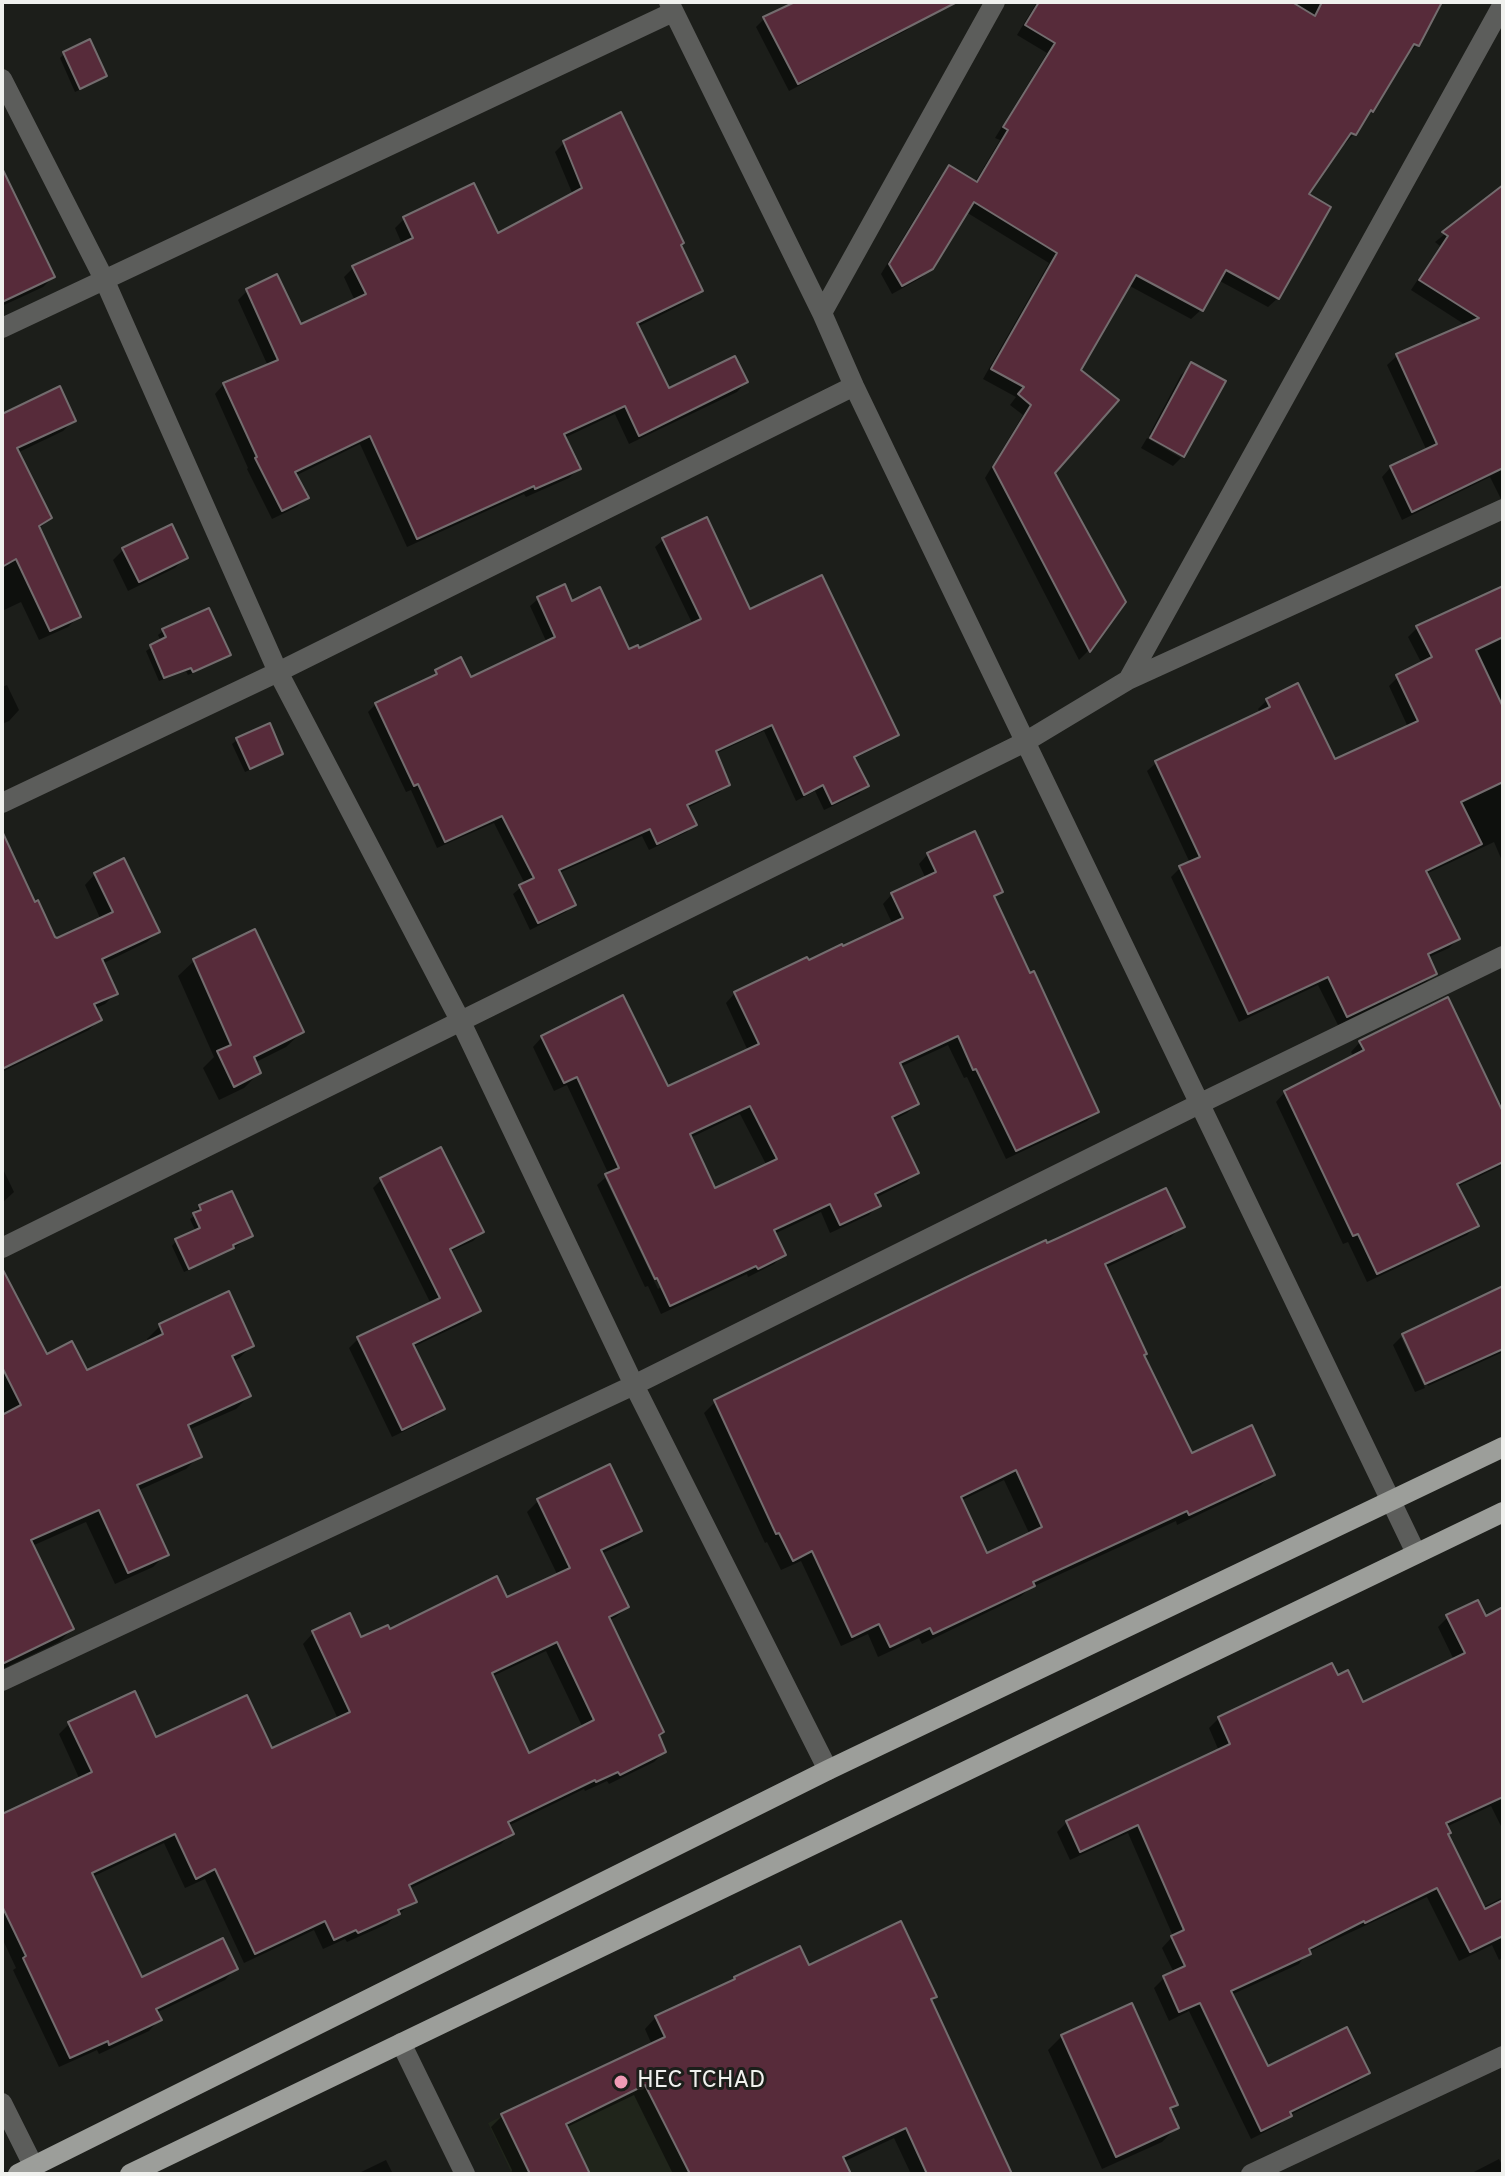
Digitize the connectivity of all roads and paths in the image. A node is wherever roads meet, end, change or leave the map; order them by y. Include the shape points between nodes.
1 (995, 2) edge
2 (1503, 4) edge
3 (671, 7) edge
4 (2, 79) edge
5 (104, 279) junction
6 (822, 313) junction
7 (2, 328) edge
8 (854, 386) junction
9 (1503, 509) edge
10 (278, 672) junction
11 (1128, 680) junction
12 (1025, 742) junction
13 (2, 803) edge
14 (1503, 956) edge
15 (460, 1020) junction
16 (1201, 1103) junction
17 (2, 1248) edge
18 (634, 1385) junction
19 (1503, 1447) edge
20 (1390, 1499) junction
21 (1503, 1512) edge
22 (1416, 1553) junction
23 (2, 1681) edge
24 (828, 1770) junction
25 (401, 2043) junction
26 (1503, 2056) edge
27 (2, 2103) edge
28 (26, 2170) edge
29 (130, 2174) edge
30 (465, 2174) edge
31 (1251, 2174) edge

1 - 6 street
2 - 11 street
3 - 5 street
3 - 6 street
4 - 5 street
5 - 7 street
5 - 10 street
6 - 8 street
8 - 10 street
8 - 12 street
9 - 11 street
10 - 13 street
10 - 15 street
11 - 12 street
12 - 15 street
12 - 16 street
14 - 16 street
15 - 17 street
15 - 18 street
16 - 18 street
16 - 20 street
18 - 23 street
18 - 24 street
19 - 20 main road
20 - 22 street
20 - 24 main road
21 - 22 main road
22 - 25 main road
24 - 28 main road
25 - 29 main road
25 - 30 street
26 - 31 street
27 - 28 street

